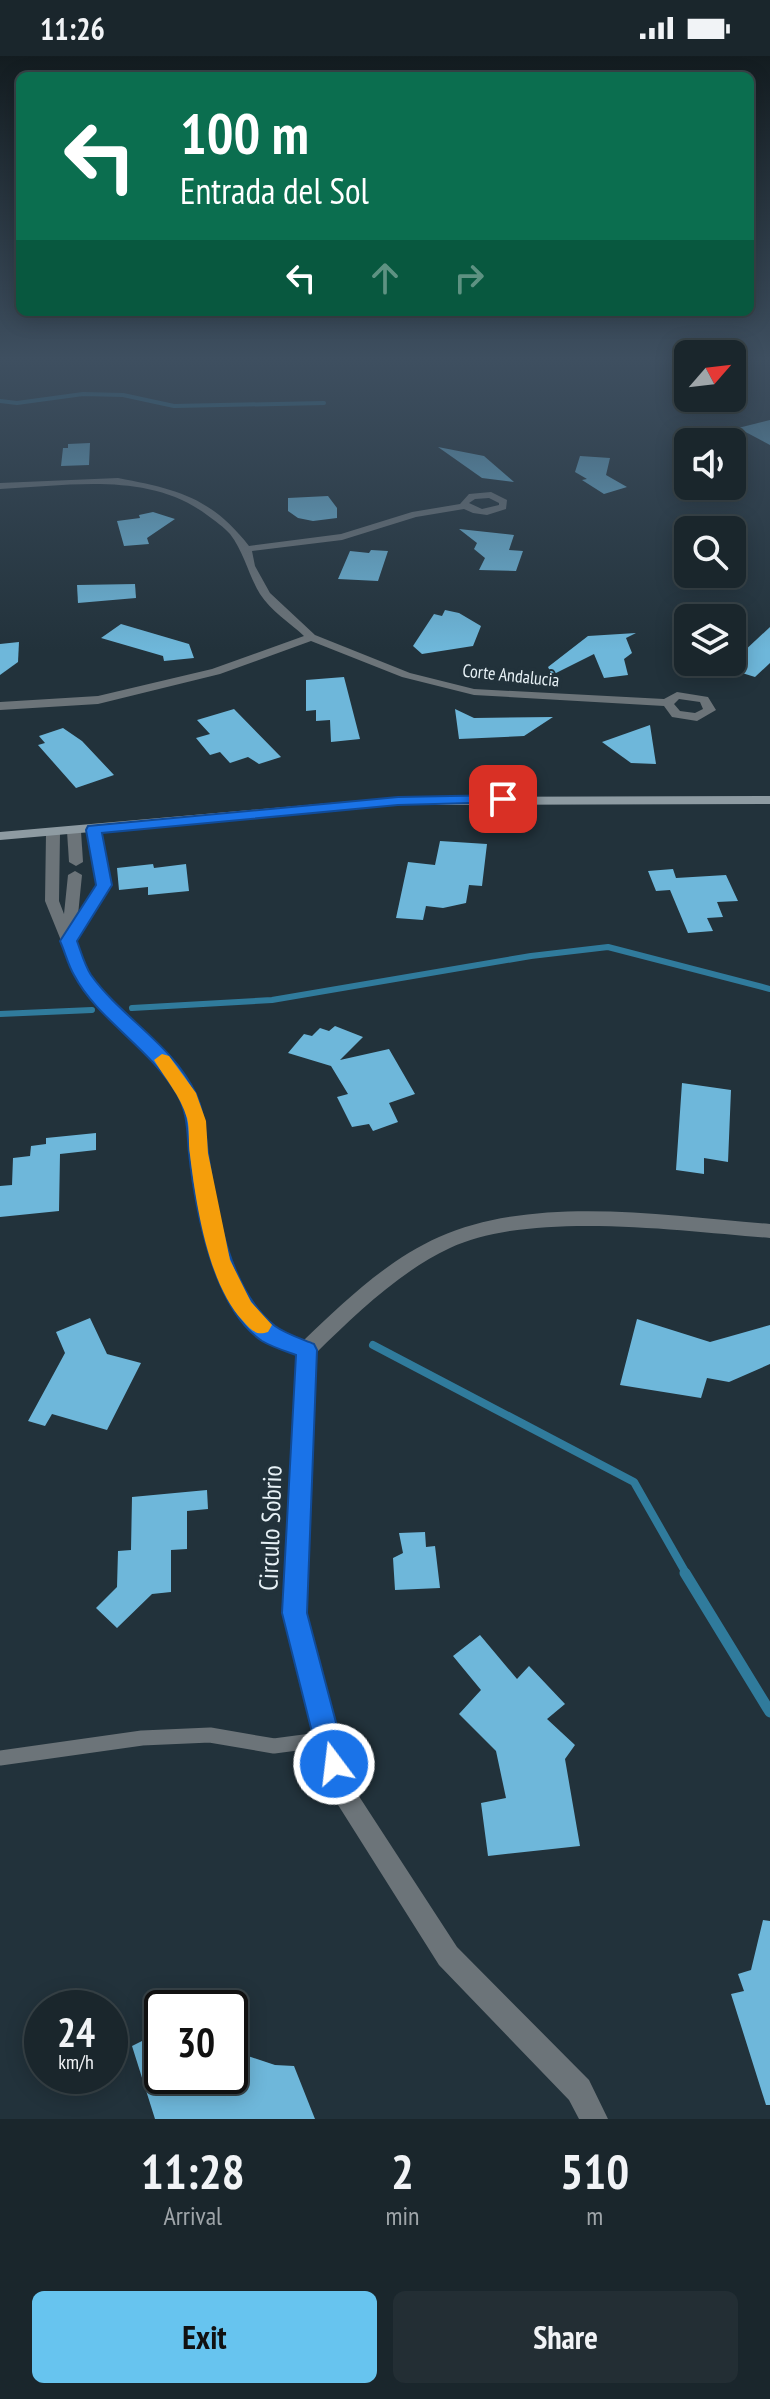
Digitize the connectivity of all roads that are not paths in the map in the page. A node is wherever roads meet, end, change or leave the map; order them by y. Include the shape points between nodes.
1 (0, 486) edge
2 (465, 506) dead end
3 (246, 549) junction
4 (311, 637) junction
5 (667, 703) dead end
6 (0, 706) edge
7 (770, 800) edge
8 (94, 830) junction
9 (74, 831) junction
10 (53, 833) junction
11 (0, 836) edge
12 (69, 941) junction
13 (770, 1231) edge
14 (307, 1350) junction
15 (327, 1739) junction
16 (0, 1758) edge
17 (594, 2119) edge

1 - 3 street via 118,481 168,490 215,515
2 - 3 street via 415,514 342,537
3 - 4 street via 266,595
4 - 5 street, Corte Andalucia via 406,675 474,692
4 - 6 street via 216,672 98,700
7 - 8 street via 398,801
8 - 9 street
8 - 12 street via 104,885
9 - 10 street
9 - 12 street
10 - 11 street
10 - 12 street via 52,901
12 - 14 street via 82,975 154,1048 187,1093 197,1121 220,1260 244,1308 269,1334
13 - 14 street via 552,1221 484,1230 447,1241 400,1268
14 - 15 street, Circulo Sobrio via 295,1613
15 - 16 lane via 274,1746 210,1735 142,1738
15 - 17 street, Circulo Sobrio via 340,1789 448,1956 579,2090

